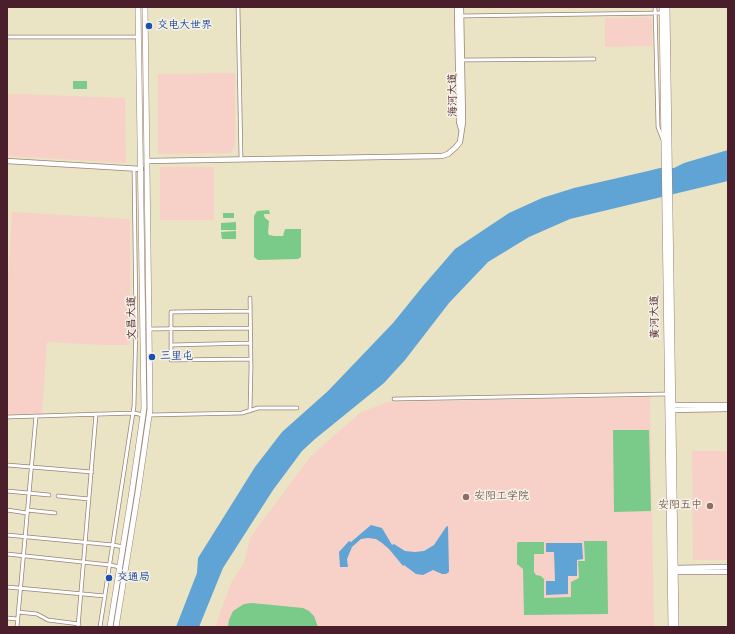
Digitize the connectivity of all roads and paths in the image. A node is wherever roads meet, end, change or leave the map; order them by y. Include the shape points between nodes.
1 (138, 7) edge
2 (145, 7) edge
3 (238, 7) edge
4 (457, 7) edge
5 (461, 7) edge
6 (655, 7) edge
7 (662, 7) edge
8 (668, 7) edge
9 (656, 13) junction
10 (662, 13) junction
11 (461, 16) junction
12 (7, 37) edge
13 (139, 37) junction
14 (594, 59) dead end
15 (462, 60) junction
16 (462, 131) junction
17 (664, 143) junction
18 (241, 159) junction
19 (7, 161) edge
20 (147, 161) junction
21 (667, 165) junction
22 (134, 169) junction
23 (141, 169) junction
24 (667, 198) junction
25 (250, 298) dead end
26 (250, 311) junction
27 (250, 328) junction
28 (150, 329) junction
29 (171, 329) junction
30 (251, 343) junction
31 (171, 344) junction
32 (251, 359) junction
33 (667, 394) junction
34 (394, 398) dead end
35 (728, 405) edge
36 (297, 408) dead end
37 (670, 408) junction
38 (728, 409) edge
39 (250, 411) junction
40 (134, 413) junction
41 (96, 414) junction
42 (143, 415) junction
43 (150, 415) junction
44 (36, 416) junction
45 (7, 417) edge
46 (7, 465) edge
47 (31, 467) junction
48 (92, 472) junction
49 (7, 491) edge
50 (29, 493) junction
51 (49, 495) dead end
52 (58, 496) dead end
53 (89, 499) junction
54 (7, 510) edge
55 (27, 511) junction
56 (55, 513) dead end
57 (7, 535) edge
58 (25, 537) junction
59 (86, 543) junction
60 (113, 545) junction
61 (123, 548) junction
62 (7, 554) edge
63 (23, 556) junction
64 (84, 562) junction
65 (110, 565) junction
66 (120, 567) junction
67 (728, 567) edge
68 (673, 570) junction
69 (728, 572) edge
70 (7, 587) edge
71 (20, 588) junction
72 (81, 594) junction
73 (105, 596) junction
74 (18, 612) junction
75 (7, 618) edge
76 (17, 619) junction
77 (79, 625) edge
78 (17, 627) edge
79 (100, 627) edge
80 (110, 627) edge
81 (116, 627) edge
82 (671, 627) edge
83 (676, 627) edge

1 - 13 main road, 文昌大道
2 - 20 main road, 文昌大道
3 - 18 street
4 - 16 street, 海河大道 via 459,122
5 - 11 street, 海河大道
6 - 9 street
7 - 10 main road, 黄河大道
8 - 21 main road, 黄河大道
9 - 10 street
9 - 11 street
9 - 17 street via 658,127
10 - 17 main road, 黄河大道
11 - 15 street, 海河大道
12 - 13 street
13 - 23 main road, 文昌大道
14 - 15 street
15 - 16 street, 海河大道
16 - 18 street via 456,148 442,156
17 - 21 main road, 黄河大道
18 - 20 street
19 - 22 street
20 - 28 main road, 文昌大道
21 - 24 main road, 黄河大道
22 - 23 street
22 - 40 street
23 - 42 main road, 文昌大道
24 - 33 main road, 黄河大道
24 - 37 main road, 黄河大道
25 - 26 street
26 - 27 street
26 - 29 street via 170,312
27 - 29 street
27 - 30 street
28 - 29 street
28 - 43 main road, 文昌大道
29 - 31 street
30 - 31 street
30 - 32 street
31 - 32 street via 171,360
32 - 39 street
33 - 34 street
33 - 37 main road, 黄河大道
35 - 37 street
36 - 39 street via 258,408
37 - 38 street
37 - 68 main road, 黄河大道
39 - 43 street
40 - 41 street
40 - 42 street
40 - 60 street
41 - 44 street
41 - 48 street
42 - 61 main road, 文昌大道
43 - 81 main road, 文昌大道
44 - 45 street
44 - 47 street
46 - 47 street
47 - 48 street
47 - 50 street
48 - 53 street
49 - 50 street
50 - 51 street
50 - 55 street
52 - 53 street
53 - 59 street
54 - 55 street
55 - 56 street
55 - 58 street
57 - 58 street
58 - 59 street
58 - 63 street
59 - 60 street
59 - 64 street
60 - 61 street
60 - 65 street
61 - 66 main road, 文昌大道
62 - 63 street
63 - 64 street
63 - 71 street
64 - 65 street
64 - 72 street
65 - 66 street
65 - 73 street
66 - 80 main road, 文昌大道
67 - 68 street
68 - 69 street
68 - 82 main road, 黄河大道
68 - 83 main road, 黄河大道
70 - 71 street
71 - 72 street
71 - 74 street
72 - 73 street
72 - 77 street
73 - 79 street
74 - 76 street
74 - 77 street via 37,614 48,620
75 - 76 street
76 - 78 street

